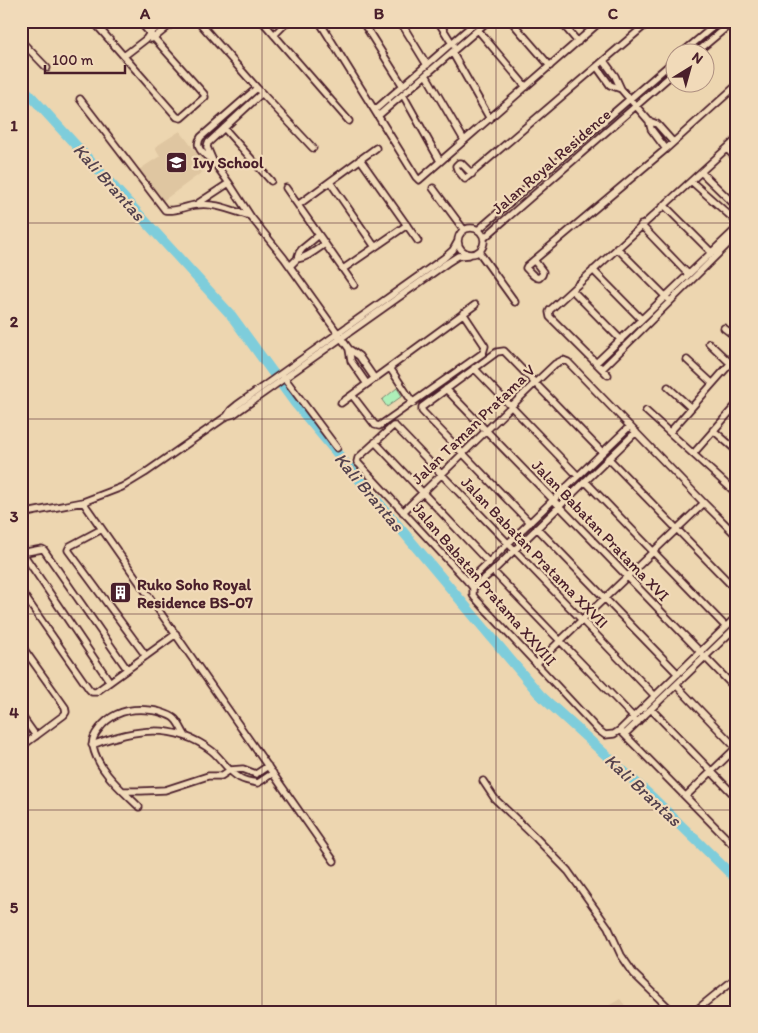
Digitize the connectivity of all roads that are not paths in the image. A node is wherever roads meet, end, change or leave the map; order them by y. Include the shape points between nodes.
1 (93, 21) edge
2 (139, 21) edge
3 (165, 21) edge
4 (175, 21) edge
5 (198, 21) edge
6 (262, 21) edge
7 (288, 21) edge
8 (319, 21) edge
9 (362, 21) edge
10 (400, 21) edge
11 (438, 21) edge
12 (477, 21) edge
13 (488, 21) edge
14 (511, 21) edge
15 (560, 21) edge
16 (601, 21) edge
17 (650, 21) edge
18 (720, 21) edge
19 (734, 21) edge
20 (478, 30) junction
21 (274, 35) junction
22 (150, 37) junction
23 (21, 42) edge
24 (578, 42) junction
25 (695, 42) edge
26 (709, 42) edge
27 (452, 43) junction
28 (453, 51) junction
29 (124, 56) junction
30 (604, 61) junction
31 (426, 65) junction
32 (550, 66) junction
33 (597, 67) junction
34 (47, 68) dead end
35 (666, 68) edge
36 (426, 75) junction
37 (666, 79) edge
38 (737, 85) edge
39 (403, 86) junction
40 (256, 88) junction
41 (526, 88) junction
42 (621, 90) junction
43 (262, 93) junction
44 (403, 95) junction
45 (80, 99) dead end
46 (629, 99) junction
47 (635, 105) junction
48 (376, 113) junction
49 (490, 119) junction
50 (349, 121) dead end
51 (649, 121) junction
52 (224, 128) junction
53 (737, 139) edge
54 (464, 140) junction
55 (673, 142) junction
56 (312, 148) dead end
57 (376, 148) dead end
58 (666, 149) junction
59 (726, 149) junction
60 (360, 159) junction
61 (737, 159) edge
62 (440, 162) junction
63 (215, 164) junction
64 (701, 172) junction
65 (472, 174) dead end
66 (271, 181) dead end
67 (691, 181) junction
68 (229, 182) junction
69 (330, 182) junction
70 (286, 188) dead end
71 (432, 188) dead end
72 (197, 204) junction
73 (664, 205) junction
74 (298, 206) junction
75 (737, 207) edge
76 (251, 216) junction
77 (737, 222) edge
78 (407, 225) junction
79 (641, 225) junction
80 (737, 228) edge
81 (464, 230) junction
82 (478, 230) junction
83 (737, 235) edge
84 (319, 236) junction
85 (484, 238) junction
86 (418, 241) dead end
87 (458, 241) junction
88 (325, 244) junction
89 (375, 247) junction
90 (617, 248) junction
91 (479, 252) junction
92 (711, 252) junction
93 (469, 255) junction
94 (297, 259) junction
95 (534, 260) dead end
96 (290, 266) junction
97 (343, 269) junction
98 (593, 270) junction
99 (688, 274) junction
100 (354, 286) dead end
101 (572, 290) junction
102 (668, 299) junction
103 (515, 302) dead end
104 (475, 305) dead end
105 (463, 313) junction
106 (642, 319) junction
107 (724, 328) dead end
108 (340, 335) junction
109 (737, 338) edge
110 (621, 340) junction
111 (709, 343) dead end
112 (350, 349) junction
113 (737, 356) edge
114 (687, 360) dead end
115 (596, 363) junction
116 (730, 363) junction
117 (390, 368) junction
118 (474, 368) junction
119 (602, 369) junction
120 (608, 375) dead end
121 (281, 377) junction
122 (375, 379) junction
123 (535, 383) junction
124 (712, 383) junction
125 (367, 384) junction
126 (668, 387) dead end
127 (446, 389) junction
128 (352, 395) junction
129 (341, 403) dead end
130 (413, 403) junction
131 (510, 407) junction
132 (736, 407) edge
133 (690, 408) junction
134 (646, 412) dead end
135 (630, 426) junction
136 (713, 430) junction
137 (486, 431) junction
138 (636, 432) junction
139 (670, 432) junction
140 (375, 442) junction
141 (337, 448) dead end
142 (602, 452) junction
143 (737, 452) edge
144 (462, 454) junction
145 (693, 454) junction
146 (608, 458) junction
147 (441, 474) junction
148 (578, 476) junction
149 (585, 481) junction
150 (423, 492) junction
151 (737, 494) edge
152 (553, 500) junction
153 (83, 502) junction
154 (704, 503) junction
155 (559, 506) junction
156 (403, 512) junction
157 (21, 514) edge
158 (530, 523) junction
159 (537, 528) junction
160 (677, 529) junction
161 (102, 530) junction
162 (737, 536) edge
163 (509, 544) junction
164 (514, 550) junction
165 (653, 552) junction
166 (22, 553) edge
167 (489, 563) junction
168 (493, 571) junction
169 (627, 576) junction
170 (468, 582) junction
171 (473, 588) junction
172 (21, 591) edge
173 (737, 591) edge
174 (604, 598) junction
175 (737, 616) edge
176 (582, 620) junction
177 (726, 627) junction
178 (736, 627) edge
179 (176, 634) junction
180 (560, 641) junction
181 (21, 645) edge
182 (702, 655) junction
183 (146, 656) junction
184 (536, 664) junction
185 (127, 669) junction
186 (678, 674) junction
187 (110, 682) junction
188 (676, 685) junction
189 (737, 690) edge
190 (655, 696) junction
191 (651, 709) junction
192 (21, 715) edge
193 (636, 720) junction
194 (623, 732) junction
195 (184, 735) junction
196 (36, 736) junction
197 (92, 745) junction
198 (21, 747) edge
199 (736, 748) edge
200 (268, 766) junction
201 (230, 770) junction
202 (712, 771) junction
203 (272, 773) junction
204 (483, 781) dead end
205 (123, 791) junction
206 (686, 796) junction
207 (737, 798) edge
208 (139, 807) dead end
209 (737, 849) edge
210 (334, 861) dead end
211 (737, 977) edge
212 (673, 1012) edge
213 (694, 1012) edge

1 - 29 street
2 - 22 street
3 - 22 street
4 - 22 street
5 - 40 street
6 - 21 street
7 - 21 street
8 - 48 street
9 - 39 street
10 - 31 street
11 - 27 street
12 - 27 street
13 - 20 street
14 - 32 street
15 - 24 street
16 - 24 street
17 - 30 street
18 - 25 street
19 - 26 street
20 - 28 street
20 - 41 street
21 - 50 street
22 - 29 street
22 - 29 street via 205,95 181,118
23 - 34 street
24 - 32 street
27 - 28 street
27 - 31 street
28 - 36 street
28 - 49 street
30 - 33 street
30 - 42 street, Jalan Royal Residence via 616,76
31 - 39 street
32 - 41 street
33 - 42 street, Jalan Royal Residence via 610,85
33 - 65 street
35 - 46 street, Jalan Royal Residence
36 - 44 street
36 - 54 street
37 - 47 street, Jalan Royal Residence
38 - 55 street
39 - 48 street
40 - 43 street
40 - 63 street via 198,142 199,150
41 - 49 street
42 - 46 street, Jalan Royal Residence
43 - 52 street
43 - 56 street
44 - 48 street
44 - 62 street
45 - 72 street via 163,208 170,211
46 - 47 street, Jalan Royal Residence
46 - 82 street, Jalan Royal Residence
47 - 51 street
47 - 85 street, Jalan Royal Residence
48 - 62 street via 416,178 420,180
49 - 54 street
51 - 55 street
51 - 58 street
52 - 63 street via 207,145
52 - 66 street
53 - 59 street
54 - 62 street
55 - 58 street
57 - 60 street
58 - 95 street
59 - 61 street
59 - 64 street
60 - 69 street
60 - 78 street
63 - 68 street
64 - 67 street
64 - 75 street
67 - 73 street
67 - 77 street
68 - 72 street
68 - 76 street
69 - 74 street
69 - 89 street
70 - 74 street
71 - 81 street
72 - 76 street
73 - 79 street
73 - 92 street
74 - 84 street
76 - 96 street
78 - 86 street
78 - 89 street
79 - 90 street
79 - 99 street
80 - 92 street
81 - 82 street
81 - 87 street
82 - 85 street
83 - 102 street
84 - 88 street
84 - 94 street via 302,249
85 - 91 street via 484,246
87 - 93 street via 462,251
87 - 108 street via 444,258
88 - 94 street
88 - 97 street
89 - 97 street
90 - 98 street
90 - 102 street
91 - 93 street
91 - 103 street
92 - 99 street
93 - 108 street via 458,256
94 - 96 street
96 - 108 street
97 - 100 street
98 - 101 street
98 - 106 street
99 - 102 street
101 - 110 street
101 - 115 street via 550,310 550,317
102 - 106 street
102 - 119 street
104 - 105 street
105 - 117 street
105 - 130 street via 485,350
106 - 110 street
107 - 109 street
108 - 112 street
108 - 121 street
110 - 115 street
111 - 116 street
112 - 122 street
112 - 125 street via 351,360
113 - 116 street
114 - 124 street
115 - 119 street
116 - 124 street
117 - 122 street
117 - 130 street
118 - 123 street via 504,350
118 - 127 street
118 - 131 street
119 - 120 street
121 - 141 street
121 - 153 street via 145,473 122,487
122 - 125 street
123 - 131 street, Jalan Taman Pratama V
123 - 135 street, Jalan Taman Pratama V via 555,364 566,360
123 - 142 street
124 - 133 street
125 - 128 street
126 - 133 street
127 - 137 street, Jalan Babatan Pratama XVI
127 - 144 street via 422,410
128 - 129 street
128 - 130 street via 379,426
131 - 137 street, Jalan Taman Pratama V
131 - 148 street
132 - 136 street
133 - 139 street
134 - 139 street
135 - 138 street
135 - 142 street
136 - 143 street
136 - 145 street
137 - 144 street, Jalan Taman Pratama V
137 - 152 street, Jalan Babatan Pratama XVI
138 - 146 street
138 - 154 street
139 - 145 street
140 - 147 street, Jalan Babatan Pratama XXVII via 393,426 396,427
140 - 150 street, Jalan Babatan Pratama XXVIII
140 - 156 street, Jalan Babatan Pratama XXVIII via 357,459
142 - 148 street
144 - 147 street, Jalan Taman Pratama V
144 - 158 street
145 - 151 street
146 - 149 street
146 - 160 street
147 - 150 street, Jalan Taman Pratama V
147 - 163 street, Jalan Babatan Pratama XXVII
148 - 152 street
149 - 155 street
149 - 165 street
150 - 156 street, Jalan Taman Pratama V
150 - 167 street, Jalan Babatan Pratama XXVIII
152 - 155 street, Jalan Babatan Pratama XVI
152 - 158 street
153 - 157 street
153 - 161 street
154 - 160 street
154 - 162 street
155 - 159 street
155 - 169 street, Jalan Babatan Pratama XVI
156 - 170 street, Jalan Babatan Pratama XXVIII
158 - 163 street
159 - 164 street
159 - 174 street
160 - 165 street
160 - 173 street
161 - 179 street
161 - 183 street via 68,550
163 - 164 street, Jalan Babatan Pratama XXVII
163 - 167 street
164 - 168 street
164 - 176 street, Jalan Babatan Pratama XXVII
165 - 169 street
165 - 177 street
166 - 185 street via 42,549 46,552
166 - 187 street
167 - 170 street
168 - 171 street
168 - 180 street, Jalan Babatan Pratama XXVIII
169 - 174 street
169 - 182 street, Jalan Babatan Pratama XVI
170 - 171 street, Jalan Babatan Pratama XXVIII
171 - 184 street, Jalan Babatan Pratama XXVIII via 472,595
172 - 187 street via 89,689 96,692
174 - 176 street
174 - 186 street
175 - 177 street
176 - 180 street
176 - 190 street, Jalan Babatan Pratama XXVII
177 - 182 street
178 - 182 street
179 - 183 street
179 - 200 street
180 - 184 street
180 - 193 street, Jalan Babatan Pratama XXVIII
181 - 196 street via 66,712
182 - 186 street
182 - 188 street
182 - 189 street, Jalan Babatan Pratama XVI
183 - 185 street
184 - 194 street, Jalan Babatan Pratama XXVIII via 601,733 609,736
185 - 187 street
186 - 190 street
188 - 191 street
188 - 199 street
190 - 193 street
191 - 193 street
191 - 202 street
192 - 196 street
193 - 194 street
194 - 206 street
195 - 197 street via 146,731 127,733
195 - 197 street via 175,718 144,708 113,716 100,726
195 - 201 street via 213,752
196 - 198 street
197 - 205 street via 105,771
199 - 202 street
200 - 201 street via 256,774 243,769
200 - 203 street
201 - 203 street via 240,779 258,783
201 - 205 street via 221,776 208,776 165,790
202 - 206 street
202 - 207 street
203 - 210 street
204 - 212 street via 495,799 568,871 608,927 634,974
205 - 208 street
206 - 209 street
211 - 213 street

